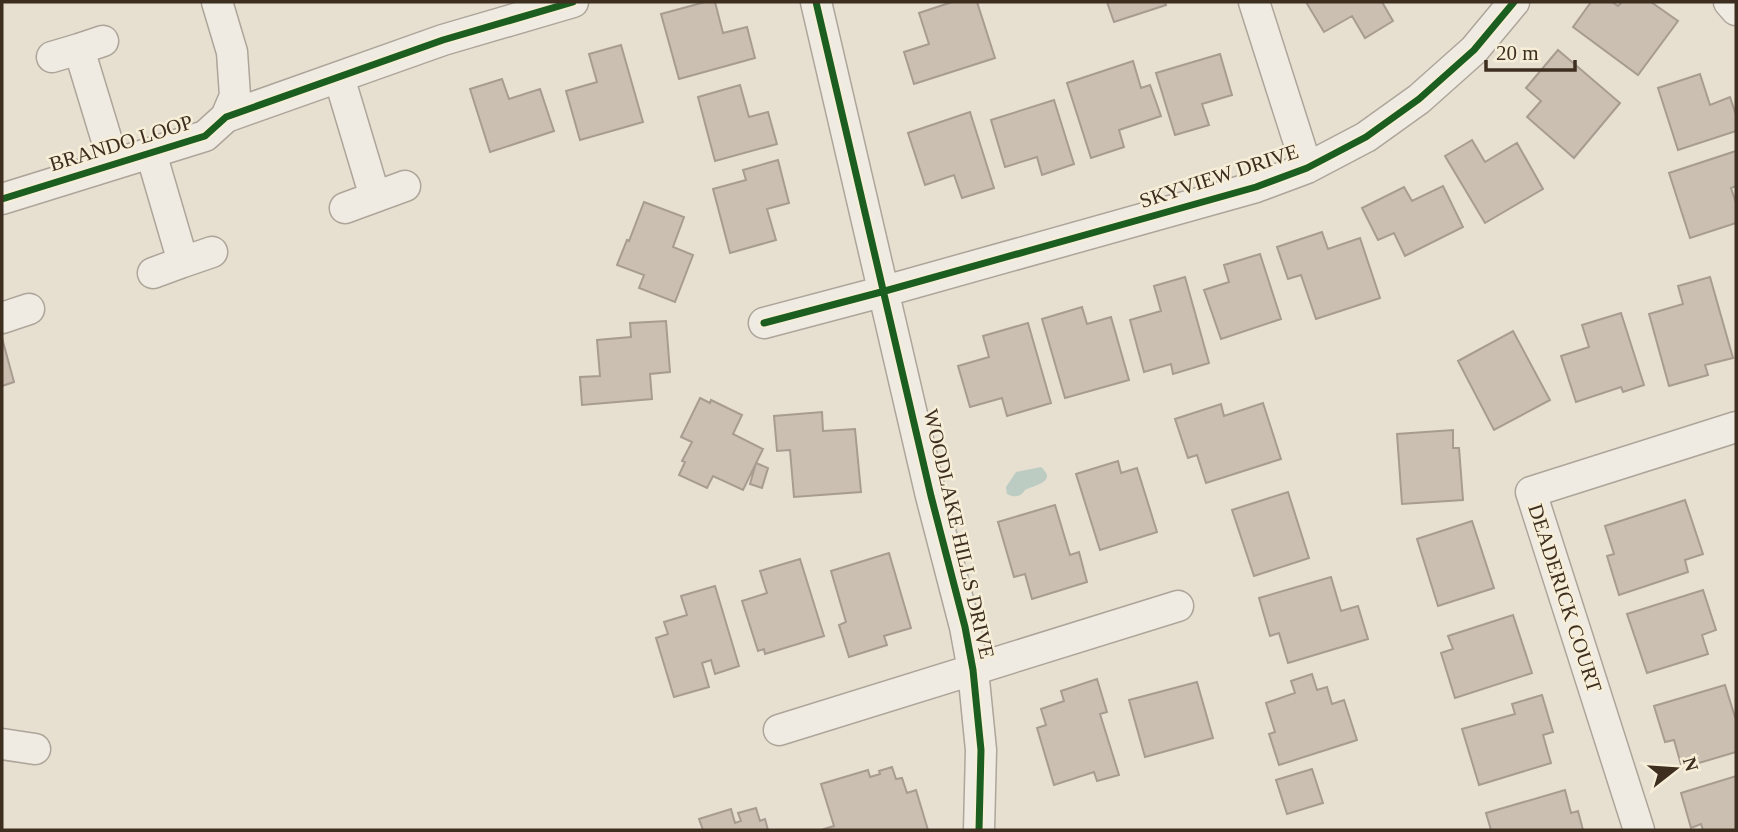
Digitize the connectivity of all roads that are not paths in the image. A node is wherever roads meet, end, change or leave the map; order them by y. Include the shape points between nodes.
1 (216, 2) edge
2 (573, 2) edge
3 (816, 2) edge
4 (1254, 2) edge
5 (1514, 2) edge
6 (1729, 2) edge
7 (1736, 10) edge
8 (78, 49) dead end
9 (339, 77) junction
10 (226, 117) junction
11 (151, 153) junction
12 (114, 164) junction
13 (1307, 168) junction
14 (405, 186) dead end
15 (375, 197) junction
16 (2, 199) edge
17 (345, 208) dead end
18 (212, 252) dead end
19 (183, 262) junction
20 (153, 273) dead end
21 (885, 291) junction
22 (764, 323) dead end
23 (1736, 428) edge
24 (1178, 606) dead end
25 (973, 670) junction
26 (779, 730) dead end
27 (2, 744) edge
28 (35, 749) dead end
29 (979, 830) edge
30 (1639, 830) edge

1 - 10 street via 232,52 235,96
2 - 9 street, BRANDO LOOP
3 - 21 street, WOODLAKE HILLS DRIVE
4 - 13 street
5 - 13 street, SKYVIEW DRIVE via 1474,50 1419,99 1366,137
6 - 7 street
8 - 12 street
9 - 10 street, BRANDO LOOP
9 - 15 street
10 - 11 street, BRANDO LOOP via 205,136
11 - 12 street, BRANDO LOOP
11 - 19 street
12 - 16 street, BRANDO LOOP
13 - 21 street, SKYVIEW DRIVE via 1256,187
14 - 15 street
15 - 17 street
18 - 19 street
19 - 20 street
21 - 22 street
21 - 25 street, WOODLAKE HILLS DRIVE
23 - 30 street, DEADERICK COURT via 1531,492
24 - 25 street
25 - 26 street
25 - 29 street, WOODLAKE HILLS DRIVE via 981,750
27 - 28 street

